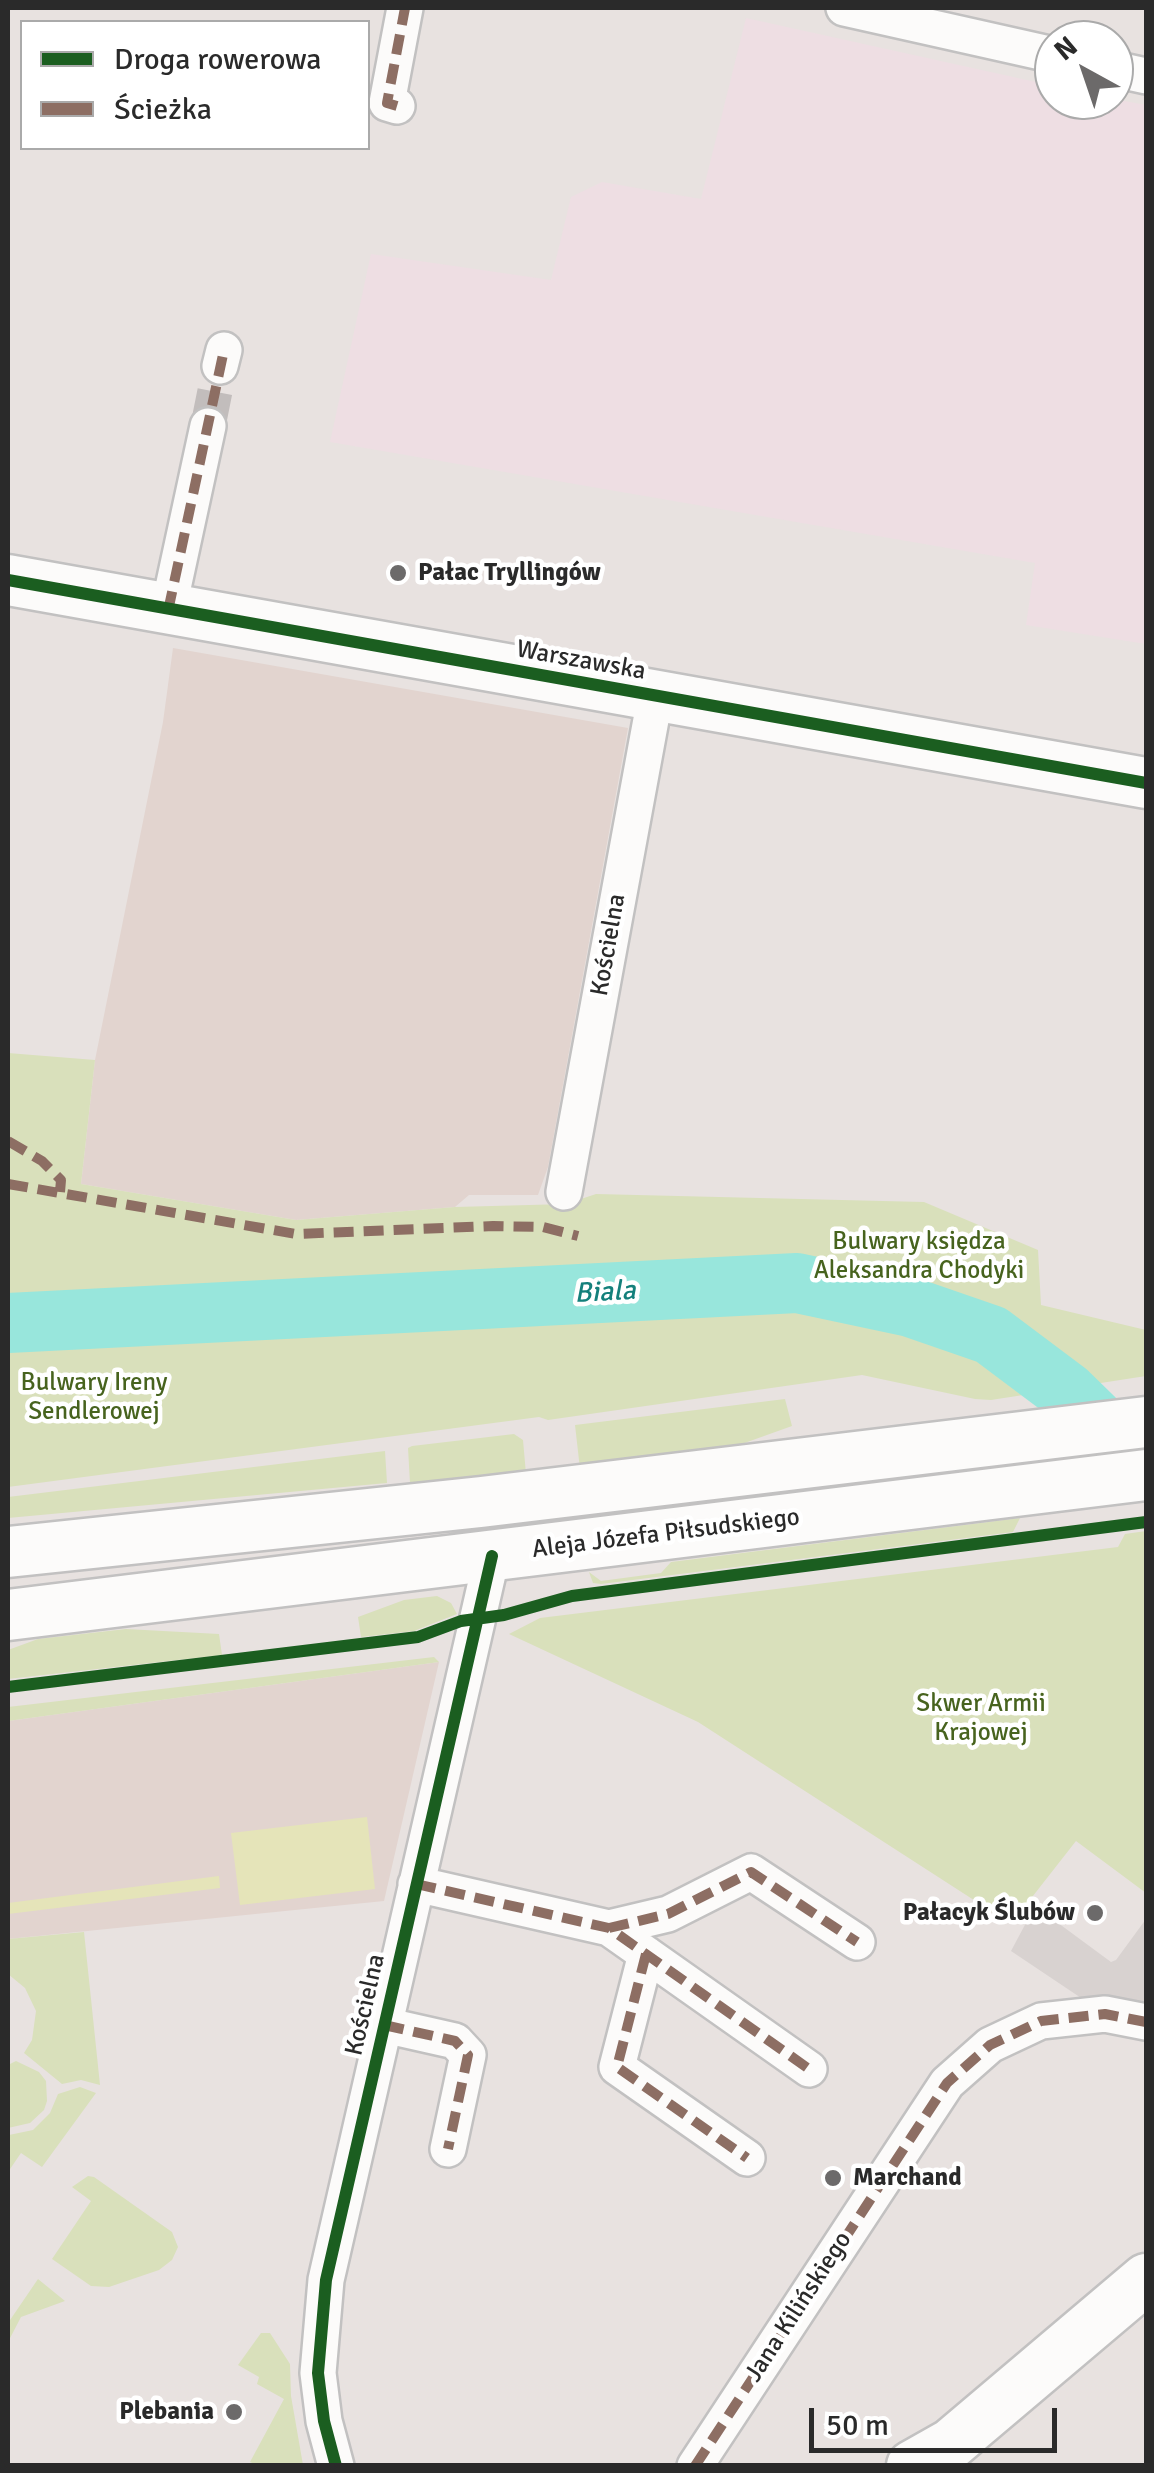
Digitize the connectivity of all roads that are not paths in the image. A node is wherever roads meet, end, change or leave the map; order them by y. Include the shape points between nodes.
1 (405, 8) edge
2 (844, 8) edge
3 (901, 14) edge
4 (1034, 50) edge
5 (397, 106) dead end
6 (208, 426) tunnel mouth
7 (8, 580) edge
8 (168, 610) junction
9 (655, 698) junction
10 (1146, 783) edge
11 (564, 1192) dead end
12 (1146, 1422) edge
13 (1146, 1475) edge
14 (8, 1552) edge
15 (492, 1556) junction
16 (8, 1616) edge
17 (416, 1884) junction
18 (608, 1928) junction
19 (857, 1942) dead end
20 (646, 1954) junction
21 (1146, 2022) edge
22 (384, 2025) junction
23 (808, 2069) dead end
24 (448, 2149) dead end
25 (747, 2158) dead end
26 (1146, 2279) edge
27 (933, 2458) edge
28 (336, 2466) edge
29 (696, 2466) edge

1 - 5 street via 387,103
2 - 3 street
3 - 4 street
6 - 8 street
7 - 8 main road, Warszawska
8 - 9 main road, Warszawska
9 - 10 main road, Warszawska
9 - 11 street, Kościelna
12 - 14 main road
13 - 15 main road, Aleja Józefa Piłsudskiego
15 - 16 main road, Aleja Józefa Piłsudskiego
15 - 17 street, Kościelna
17 - 18 street
17 - 22 street, Kościelna
18 - 19 street via 668,1914 751,1872
18 - 20 street
20 - 23 street
20 - 25 street via 617,2067
21 - 29 street, Jana Kilińskiego via 1105,2014 1041,2020 990,2045 947,2083
22 - 24 street via 455,2042 468,2055
22 - 28 street, Kościelna via 326,2280 320,2396
26 - 27 main road

